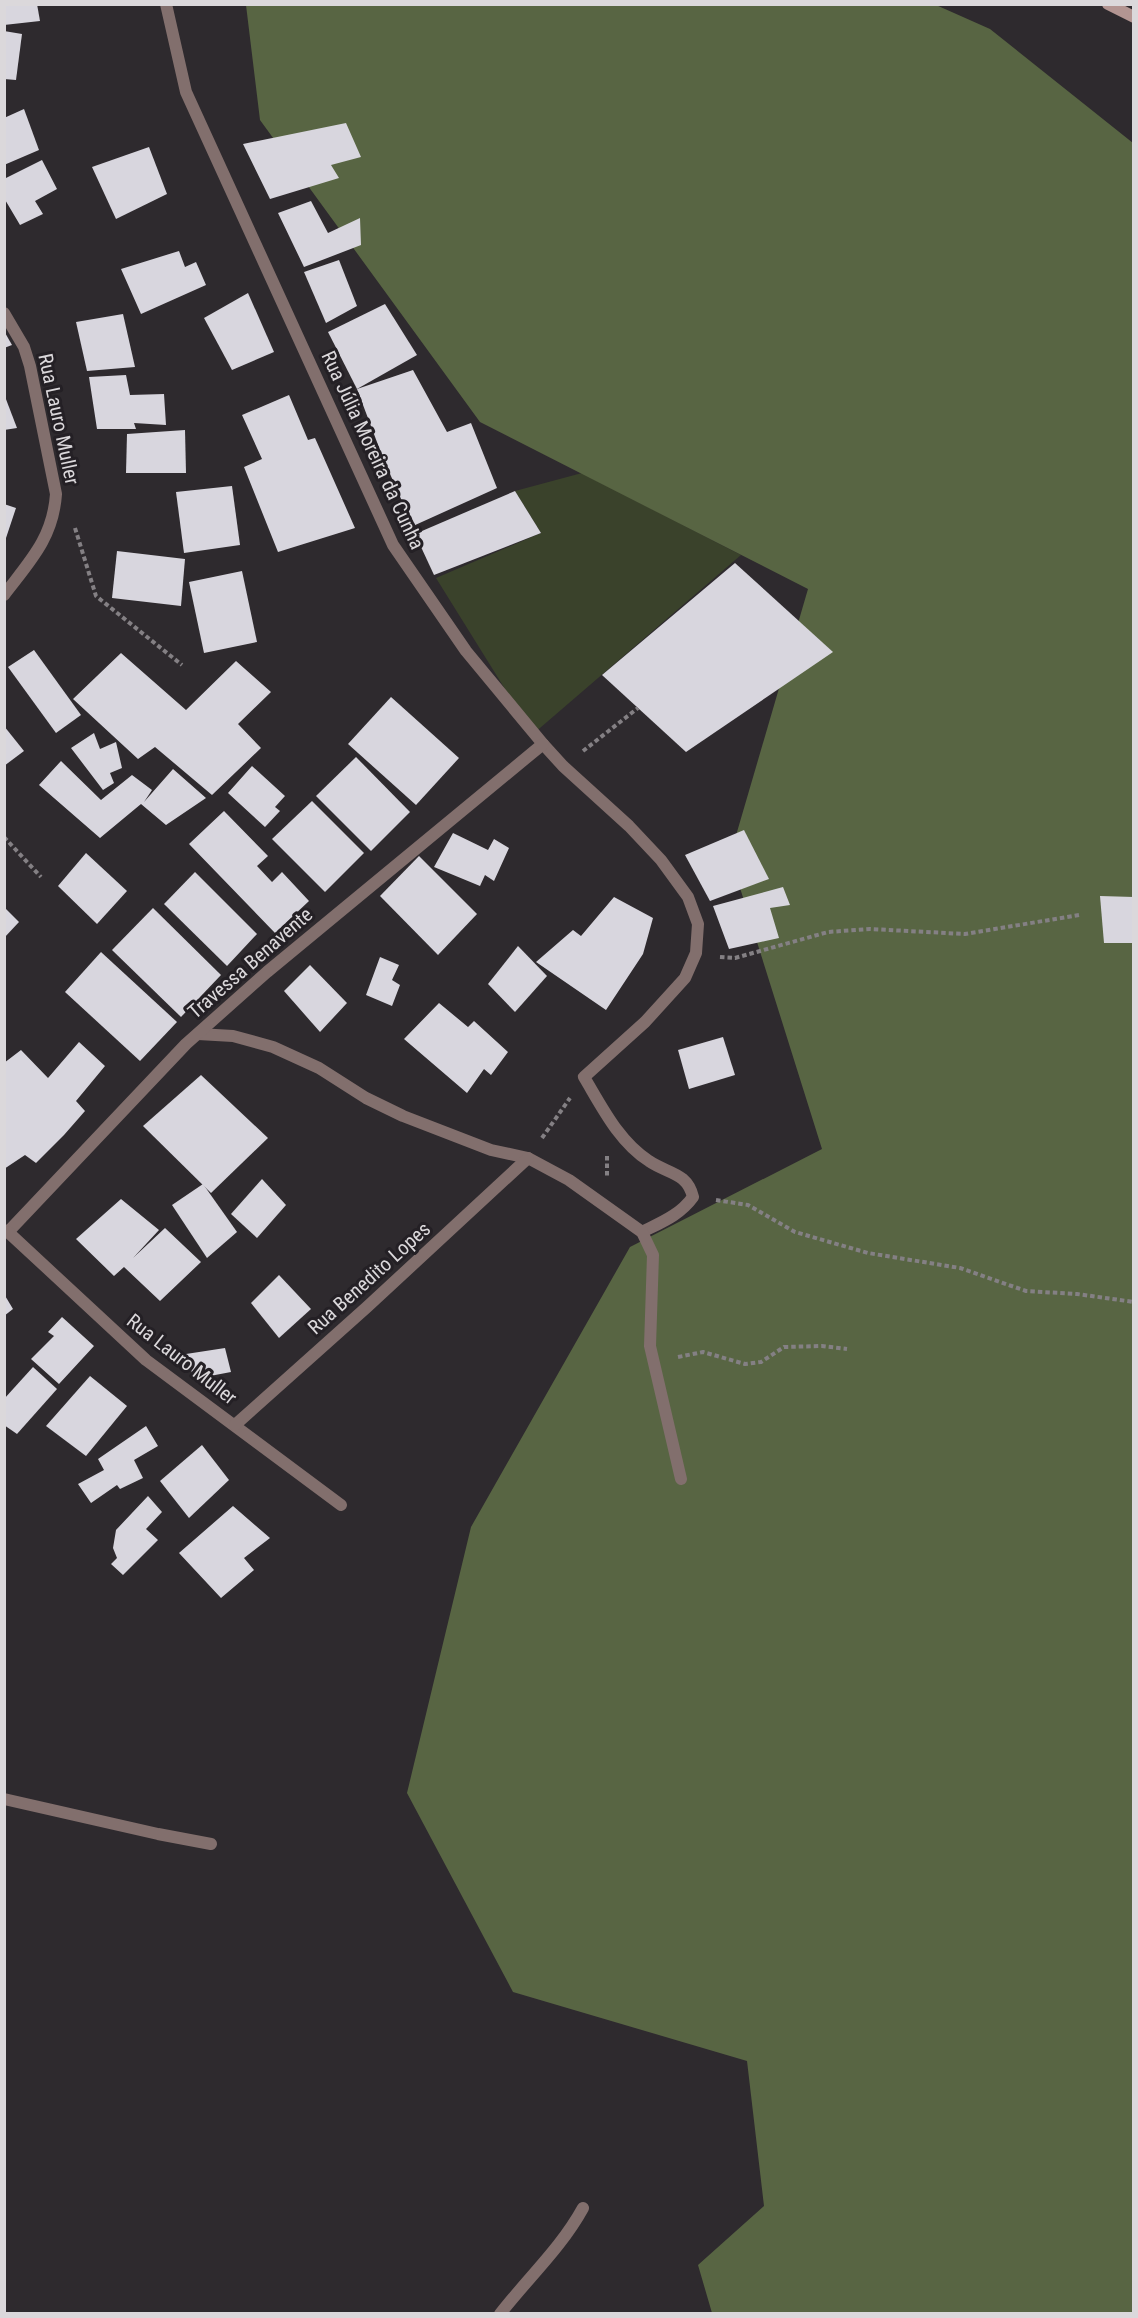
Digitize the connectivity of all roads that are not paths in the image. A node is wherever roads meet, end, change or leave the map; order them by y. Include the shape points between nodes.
1 (166, 4) edge
2 (1108, 4) edge
3 (1134, 17) edge
4 (4, 313) edge
5 (4, 595) edge
6 (543, 744) junction
7 (198, 1034) junction
8 (528, 1158) junction
9 (6, 1231) edge
10 (642, 1232) junction
11 (235, 1425) junction
12 (681, 1479) dead end
13 (341, 1505) dead end
14 (4, 1799) edge
15 (211, 1844) dead end
16 (583, 2208) dead end
17 (500, 2313) edge

1 - 6 street, Rua Júlia Moreira da Cunha via 186,92 393,545 466,651
2 - 3 main road
4 - 5 street, Rua Lauro Muller via 30,366 56,494 55,513 41,547
6 - 7 street, Travessa Benavente via 267,972
6 - 10 street, Rua Júlia Moreira da Cunha via 661,860 688,897 698,924 696,953 685,978 645,1022 584,1077 627,1142 648,1161 685,1179 690,1186 693,1197 686,1207
7 - 8 street via 233,1036 273,1047 319,1068 403,1116 483,1147
7 - 9 street, Travessa Benavente
8 - 10 street via 569,1180
8 - 11 street, Rua Benedito Lopes
9 - 11 street, Rua Lauro Muller via 146,1360
10 - 12 street via 654,1256 650,1346
11 - 13 street, Rua Lauro Muller
14 - 15 street
16 - 17 street via 554,2252

